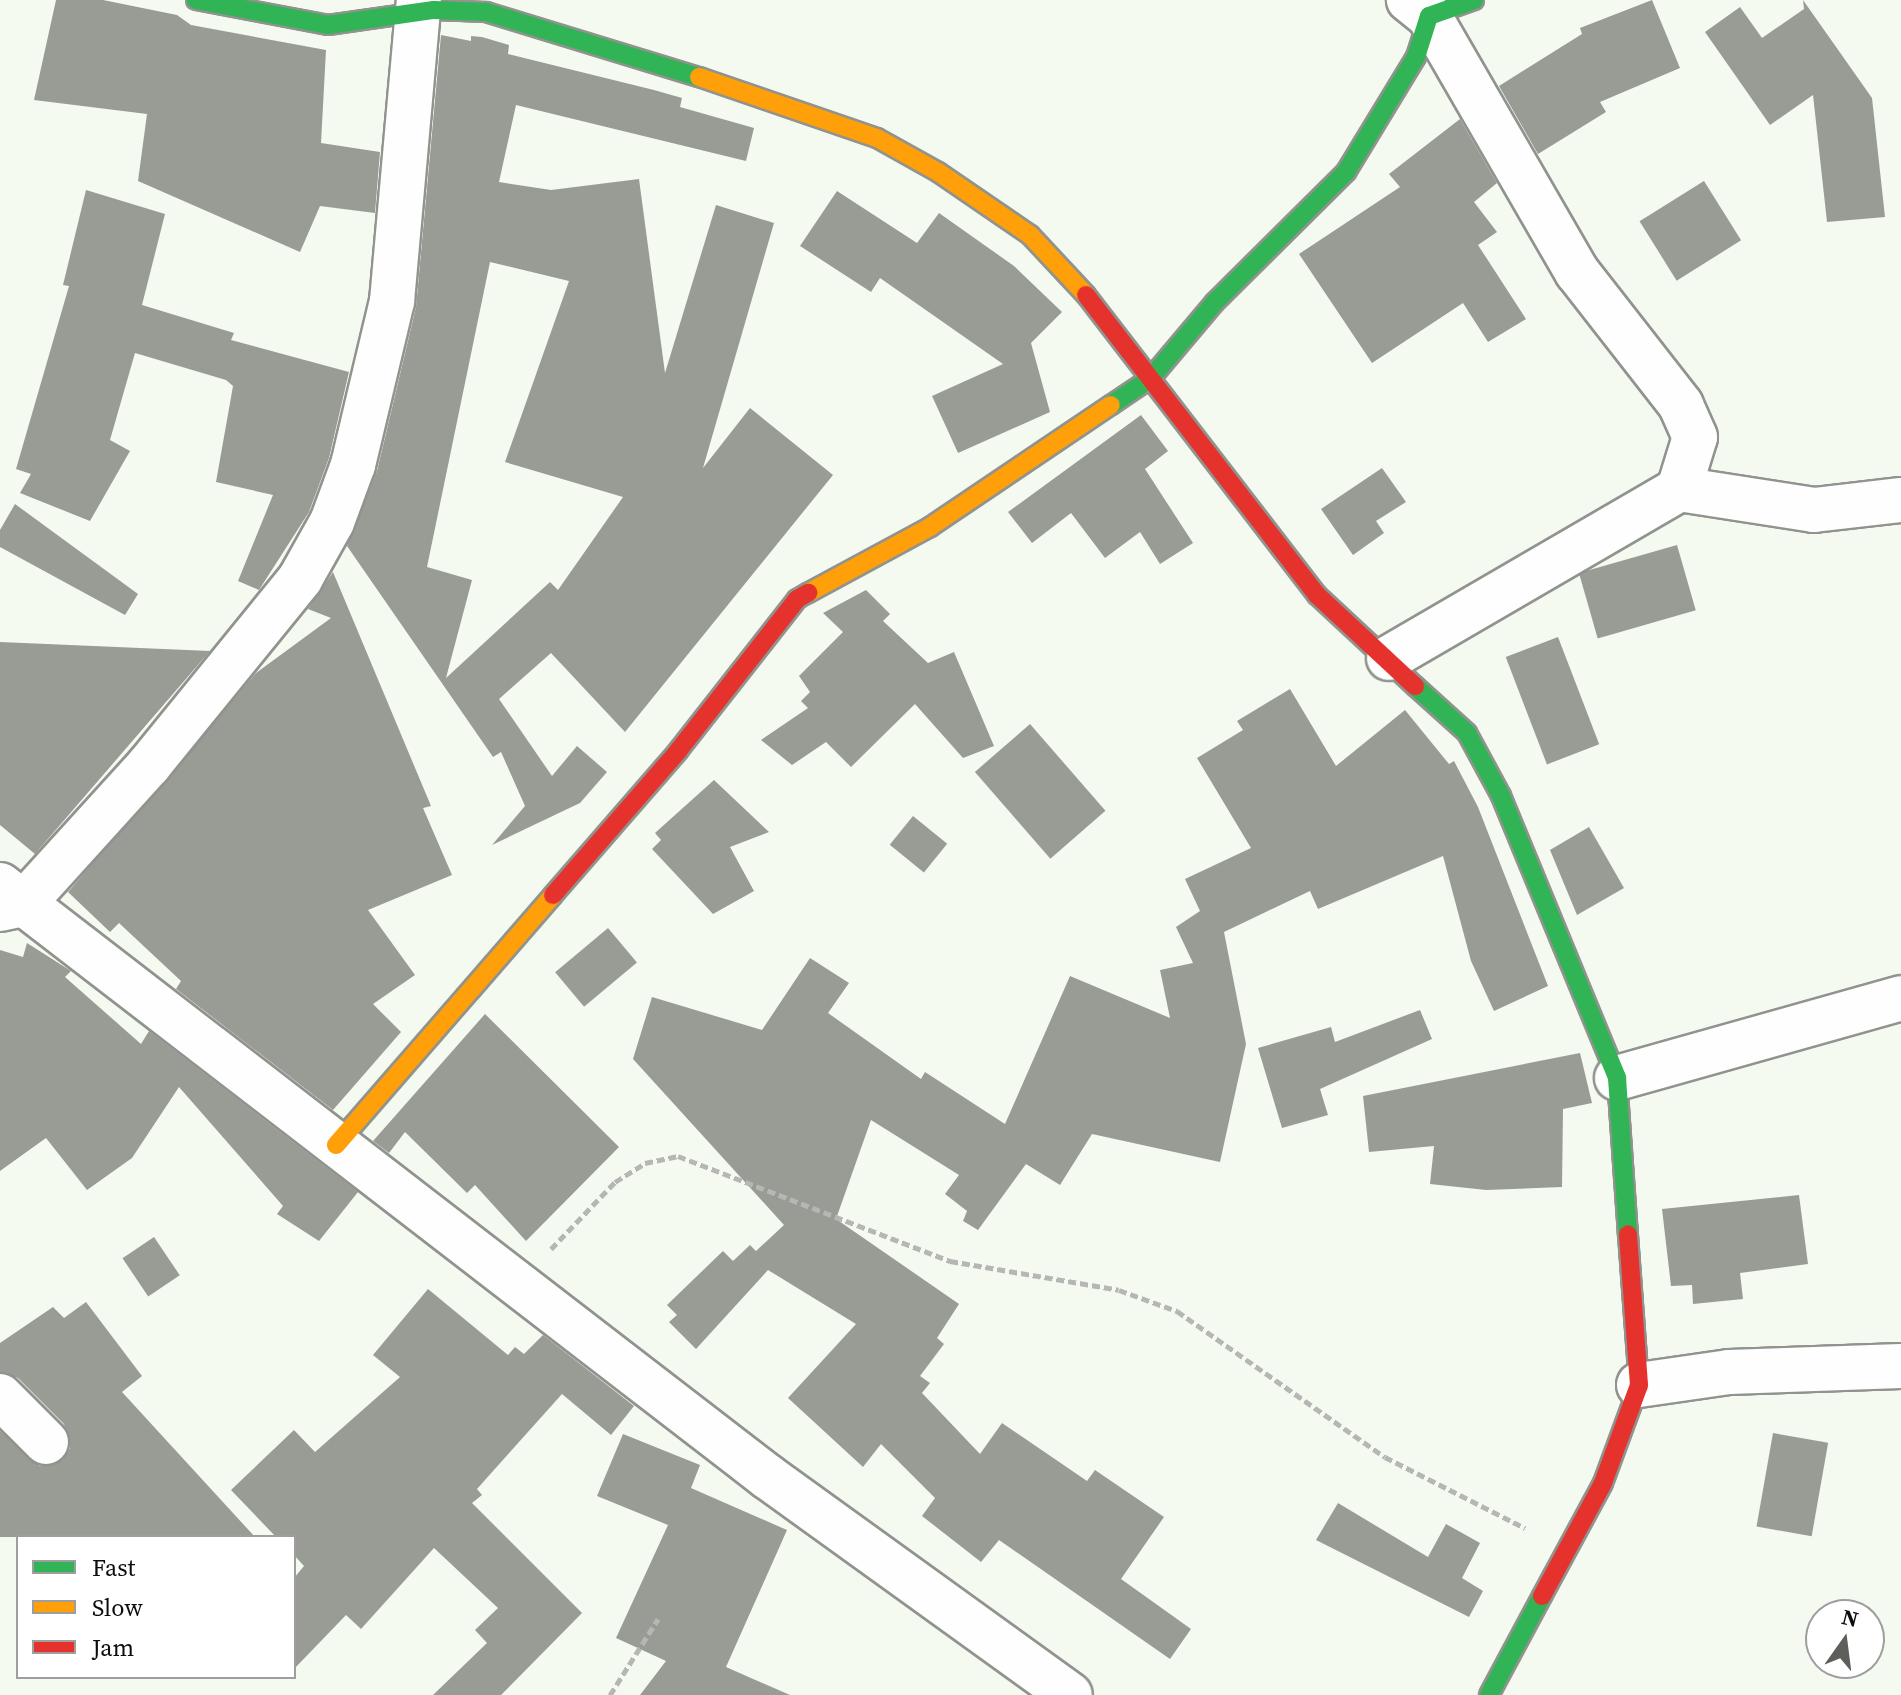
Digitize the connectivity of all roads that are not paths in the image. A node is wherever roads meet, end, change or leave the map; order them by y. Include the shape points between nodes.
1 (196, 0) edge
2 (1474, 0) edge
3 (1426, 5) edge
4 (419, 7) edge
5 (1151, 378) junction
6 (1679, 489) junction
7 (1901, 500) edge
8 (1389, 658) junction
9 (8, 899) edge
10 (1901, 998) edge
11 (1617, 1078) junction
12 (336, 1145) junction
13 (1901, 1366) edge
14 (1639, 1385) junction
15 (0, 1396) edge
16 (46, 1442) dead end
17 (1070, 1695) edge
18 (1489, 1695) edge

1 - 4 street via 328,25
2 - 3 street
3 - 5 street via 1416,57 1346,172 1215,302
3 - 6 street via 1577,272 1691,424 1692,456
4 - 5 street via 486,12 802,109 877,138 1030,235 1070,274
4 - 9 street via 392,301 353,465 332,522 300,579 149,765
5 - 8 street via 1317,595
5 - 12 street via 930,527 797,599 678,751
6 - 7 street via 1814,510
6 - 8 street
8 - 11 street via 1467,733 1484,762
9 - 12 street
10 - 11 street
11 - 14 street
12 - 17 street via 768,1477
13 - 14 street via 1729,1372
14 - 18 street via 1603,1483
15 - 16 street

